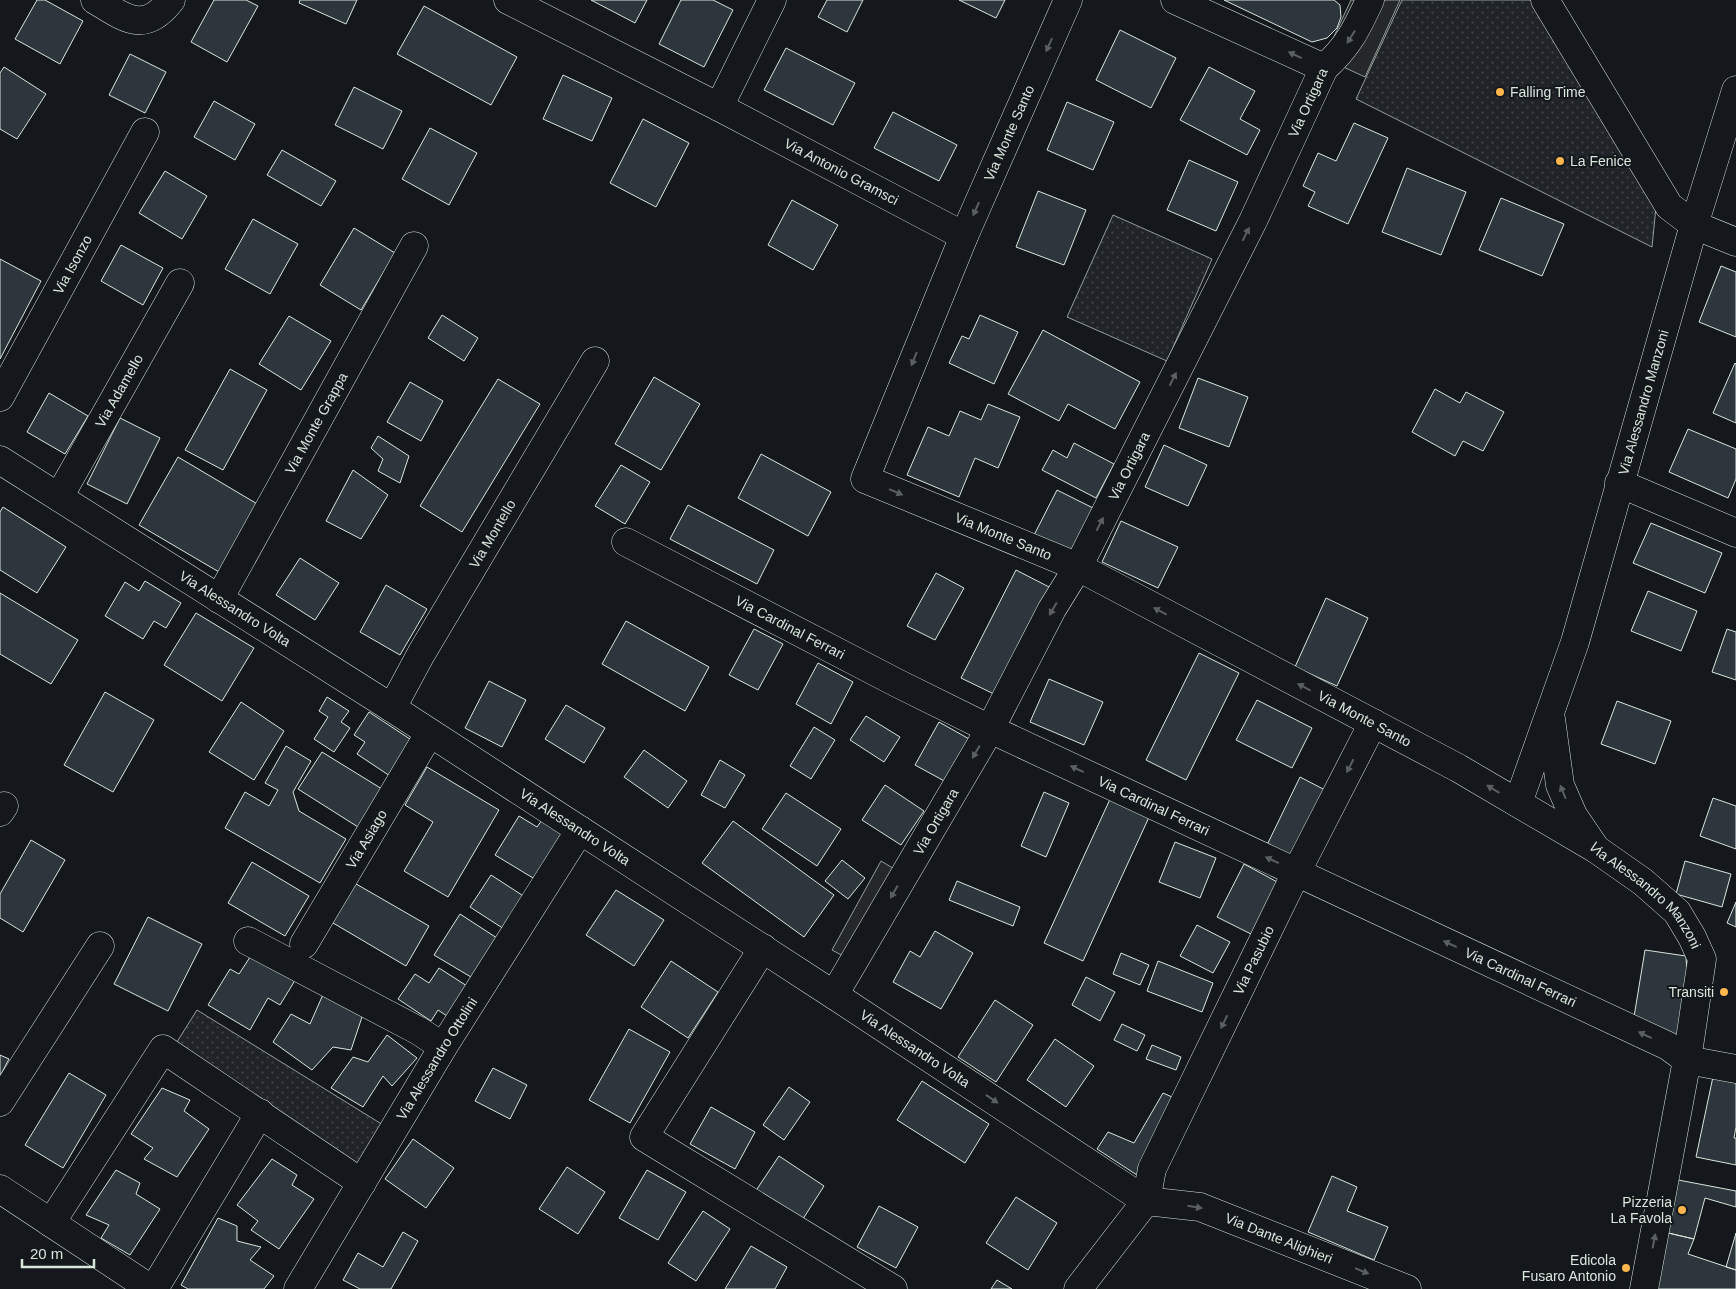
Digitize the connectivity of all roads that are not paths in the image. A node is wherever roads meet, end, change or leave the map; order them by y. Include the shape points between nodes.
1 (95, 0) edge
2 (171, 0) edge
3 (772, 0) edge
4 (1068, 0) edge
5 (1175, 0) edge
6 (1370, 0) edge
7 (1546, 0) edge
8 (517, 2) edge
9 (1324, 68) junction
10 (1736, 90) edge
11 (719, 106) junction
12 (145, 132) dead end
13 (1694, 225) junction
14 (964, 236) junction
15 (1736, 242) edge
16 (414, 246) dead end
17 (180, 283) dead end
18 (595, 361) dead end
19 (0, 397) edge
20 (0, 460) edge
21 (1619, 483) junction
22 (59, 497) junction
23 (1736, 533) edge
24 (626, 542) dead end
25 (1078, 567) junction
26 (219, 599) junction
27 (392, 708) junction
28 (1550, 714) junction
29 (1373, 724) junction
30 (990, 729) junction
31 (429, 734) junction
32 (1518, 803) junction
33 (580, 830) junction
34 (1596, 849) junction
35 (1297, 872) junction
36 (248, 941) dead end
37 (304, 944) dead end
38 (100, 946) dead end
39 (763, 948) junction
40 (834, 995) junction
41 (443, 1047) junction
42 (1687, 1060) junction
43 (1736, 1069) edge
44 (0, 1102) edge
45 (260, 1113) junction
46 (362, 1183) junction
47 (0, 1189) edge
48 (1146, 1201) junction
49 (51, 1223) junction
50 (152, 1289) edge
51 (298, 1289) edge
52 (893, 1289) edge
53 (1078, 1289) edge
54 (1407, 1289) edge
55 (1644, 1289) edge

1 - 2 street via 129,20 142,21 154,16
3 - 11 street
4 -> 14 street, Via Monte Santo
9 -> 5 street, Via Ortigara
6 -> 9 street via 1353,35
7 - 13 street via 1668,206
8 - 11 street, Via Antonio Gramsci
25 -> 9 street, Via Ortigara via 1253,221
10 - 13 street, Via Alessandro Manzoni
11 - 14 street, Via Antonio Gramsci
12 - 19 street, Via Isonzo
13 - 15 street
13 - 21 street, Via Alessandro Manzoni
14 -> 25 street, Via Monte Santo via 865,479
16 - 26 street, Via Monte Grappa
17 - 22 street, Via Adamello
18 - 27 street, Via Montello
20 - 22 street, Via Alessandro Volta
21 - 23 street
21 - 28 street, Via Alessandro Manzoni via 1575,642
22 - 26 street, Via Alessandro Volta
24 - 30 street, Via Cardinal Ferrari
29 -> 25 street, Via Monte Santo
25 -> 30 street, Via Ortigara via 1052,609
26 - 27 street, Via Alessandro Volta
27 - 31 street, Via Alessandro Volta
28 - 32 street, Via Alessandro Manzoni
34 -> 28 street, Via Alessandro Manzoni via 1573,815 1560,785
32 -> 29 street, Via Monte Santo
29 -> 35 street, Via Pasubio
35 -> 30 street, Via Cardinal Ferrari
30 -> 40 street, Via Ortigara
31 - 33 street, Via Alessandro Volta
31 - 37 street, Via Asiago
32 - 34 street, Via Monte Santo
33 - 39 street, Via Alessandro Volta
33 - 41 street, Via Alessandro Ottolini
34 - 42 street, Via Alessandro Manzoni via 1643,882 1677,912 1702,959
42 -> 35 street, Via Cardinal Ferrari via 1668,1046
35 -> 48 street, Via Pasubio via 1152,1169
36 - 41 street via 419,1031
38 - 44 street
39 - 40 street, Via Alessandro Volta
39 - 52 street via 644,1137
40 -> 48 street, Via Alessandro Volta
41 - 46 street, Via Alessandro Ottolini
42 - 43 street
55 -> 42 street, Via Alessandro Manzoni
45 - 46 street
45 - 49 street via 163,1049
45 - 50 street
46 - 51 street, Via Alessandro Ottolini
47 - 49 street
48 - 53 street
48 -> 54 street, Via Dante Alighieri via 1200,1207
49 - 50 street

